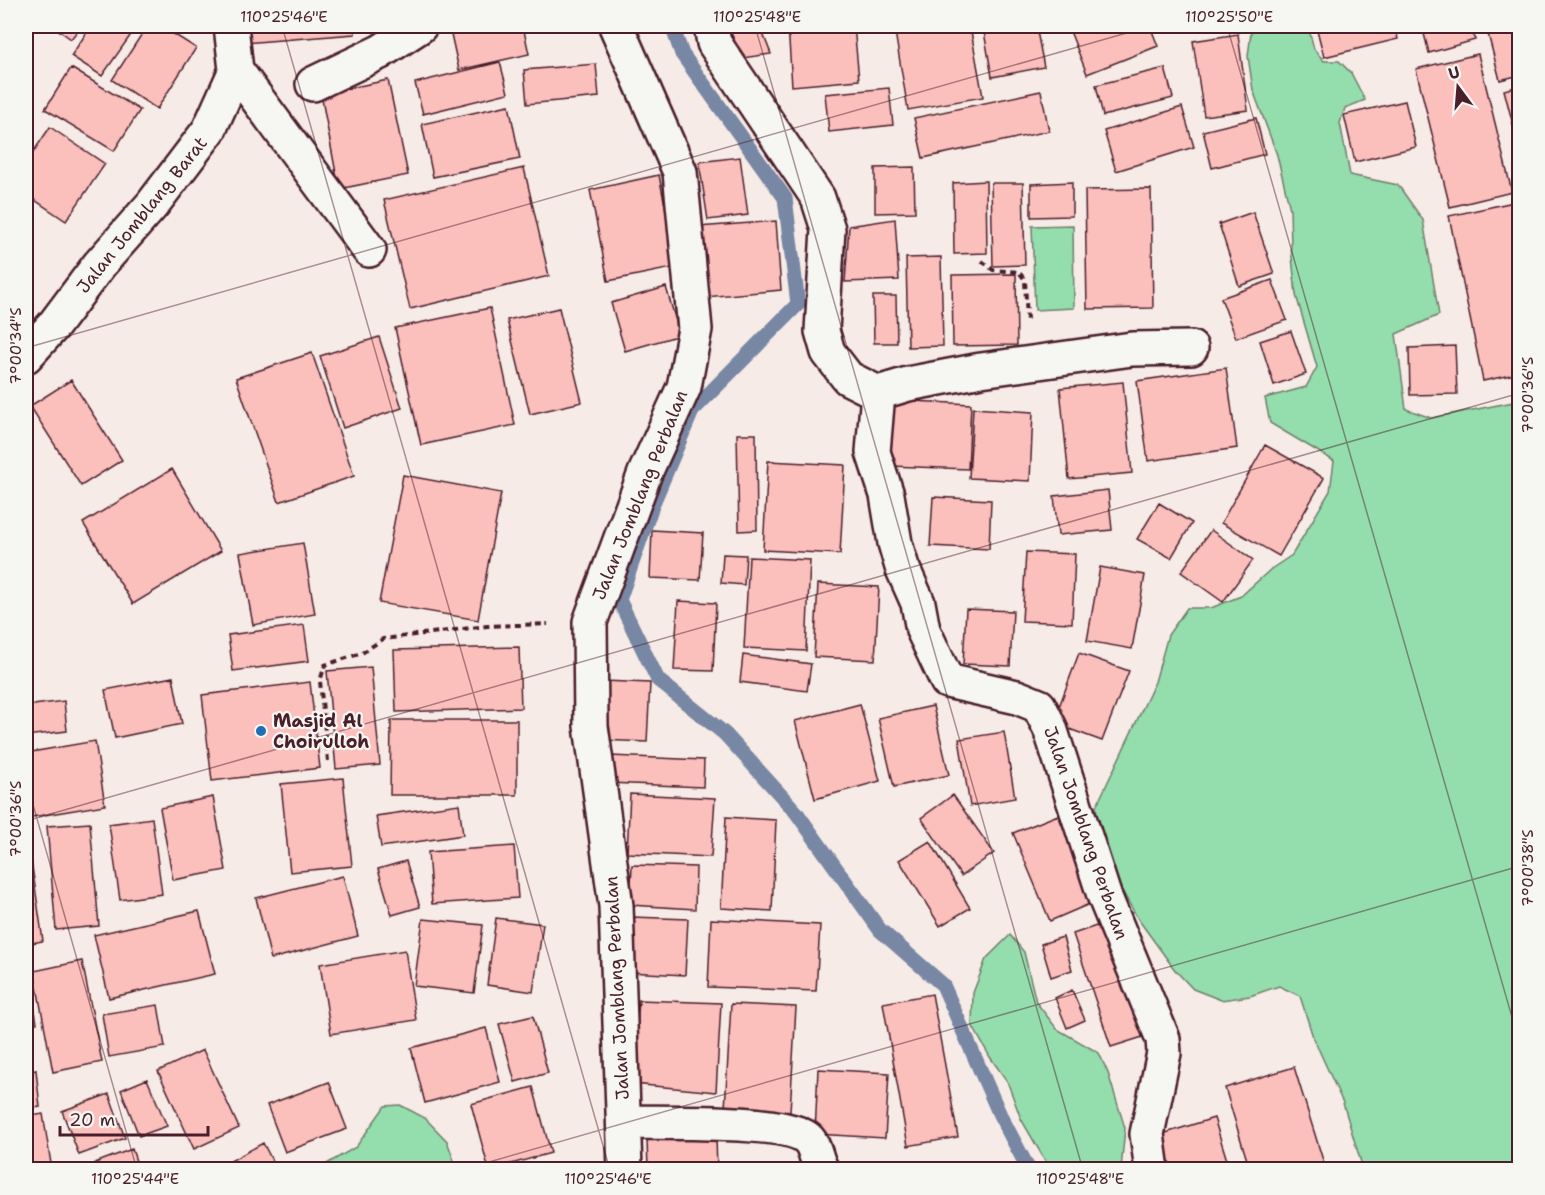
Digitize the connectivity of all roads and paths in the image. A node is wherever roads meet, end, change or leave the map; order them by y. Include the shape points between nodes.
1 (231, 26) edge
2 (420, 26) edge
3 (616, 26) edge
4 (711, 26) edge
5 (236, 70) junction
6 (313, 84) dead end
7 (369, 250) dead end
8 (982, 261) dead end
9 (1191, 348) dead end
10 (26, 356) edge
11 (1035, 363) junction
12 (878, 393) junction
13 (590, 622) junction
14 (328, 761) dead end
15 (624, 1122) junction
16 (625, 1170) edge
17 (822, 1170) edge
18 (1152, 1170) edge

1 - 5 street
2 - 6 street via 380,52
3 - 13 street, Jalan Jomblang Perbalan via 680,172 695,329 684,387 645,473
4 - 12 street via 714,43 819,198 828,230 822,331 828,352 848,378
5 - 7 street
5 - 10 street, Jalan Jomblang Barat via 209,130
8 - 11 path via 993,270 1019,272 1025,280 1027,328
9 - 11 street via 1132,349
11 - 12 street via 981,370
12 - 18 street, Jalan Jomblang Perbalan via 873,452 888,495 894,543 918,603 923,630 947,681 1039,706 1050,728 1104,895 1164,1039 1146,1134
13 - 14 path via 487,626 383,639 362,652 325,665 321,681
13 - 15 street, Jalan Jomblang Perbalan via 591,726 616,906
15 - 16 street, Jalan Jomblang Perbalan
15 - 17 street, Jalan Jomblang Perbalan via 734,1123 780,1129 808,1139

